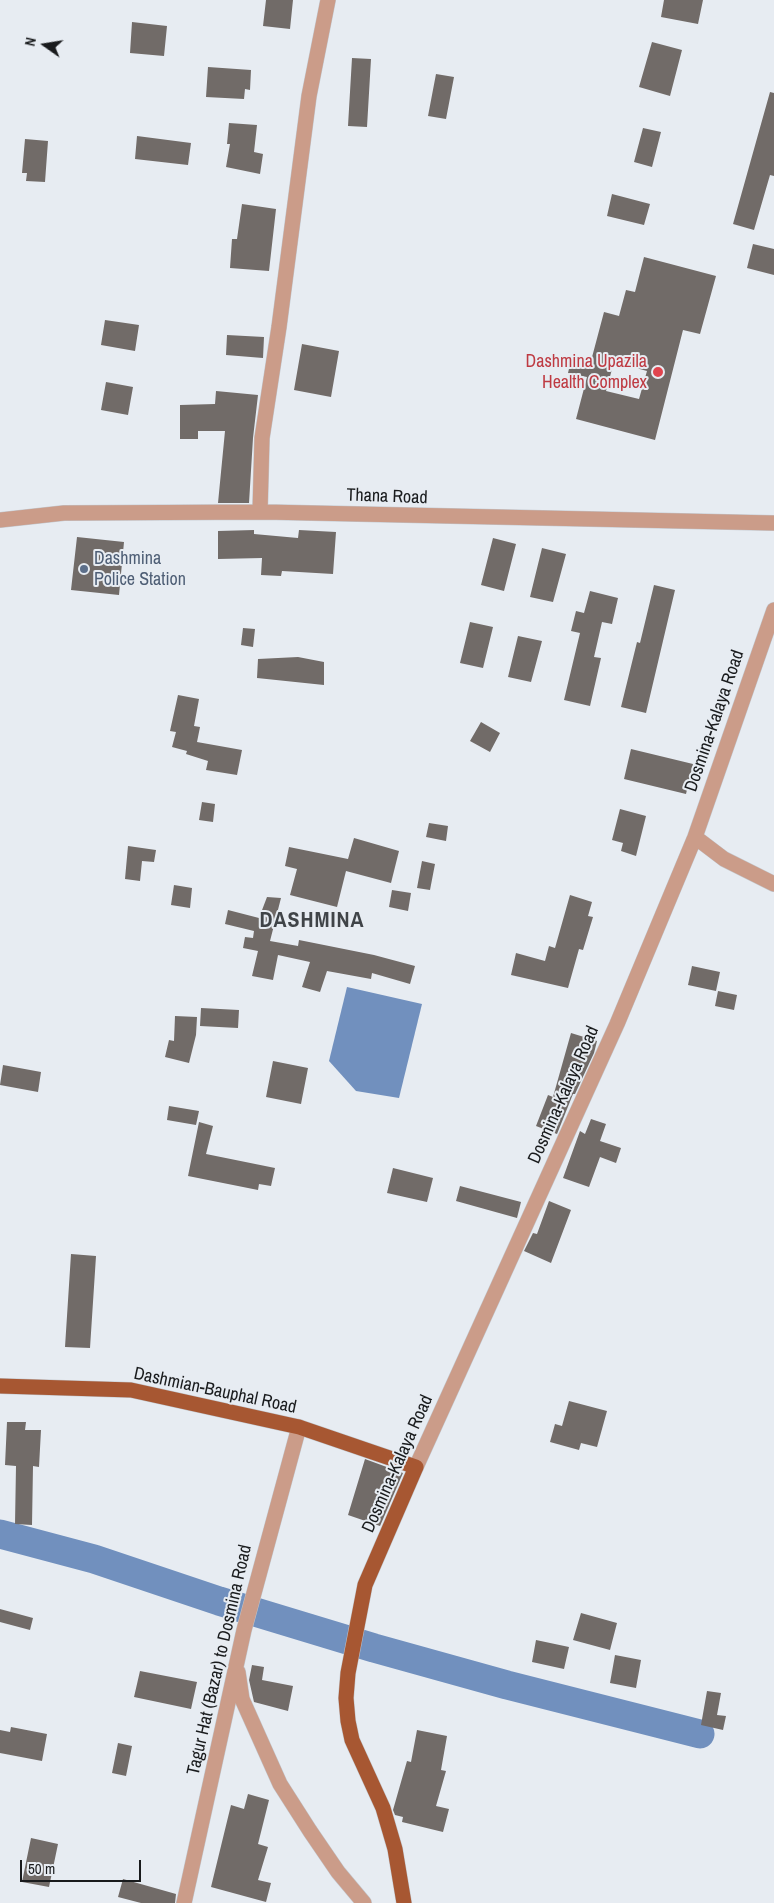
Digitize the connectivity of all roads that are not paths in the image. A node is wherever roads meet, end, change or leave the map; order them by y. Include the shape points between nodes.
1 (328, 0) edge
2 (260, 512) junction
3 (0, 520) edge
4 (774, 523) edge
5 (774, 610) edge
6 (694, 837) junction
7 (774, 884) edge
8 (0, 1386) edge
9 (299, 1427) junction
10 (416, 1467) junction
11 (236, 1660) junction
12 (184, 1903) edge
13 (364, 1903) edge
14 (404, 1903) edge

1 - 2 street via 309,96 262,438
2 - 3 street, Thana Road via 64,513
2 - 4 street, Thana Road
5 - 6 street, Dosmina-Kalaya Road
6 - 7 street via 724,859
6 - 10 street, Dosmina-Kalaya Road via 617,1024
8 - 9 main road, Dashmian-Bauphal Road via 131,1390
9 - 10 main road, Dashmian-Bauphal Road
9 - 11 street, Tagur Hat (Bazar) to Dosmina Road
10 - 14 main road, Dosmina-Kalaya Road via 365,1585 346,1698 352,1740 383,1808 395,1849
11 - 12 street, Tagur Hat (Bazar) to Dosmina Road
11 - 13 street via 242,1700 280,1784 338,1872

